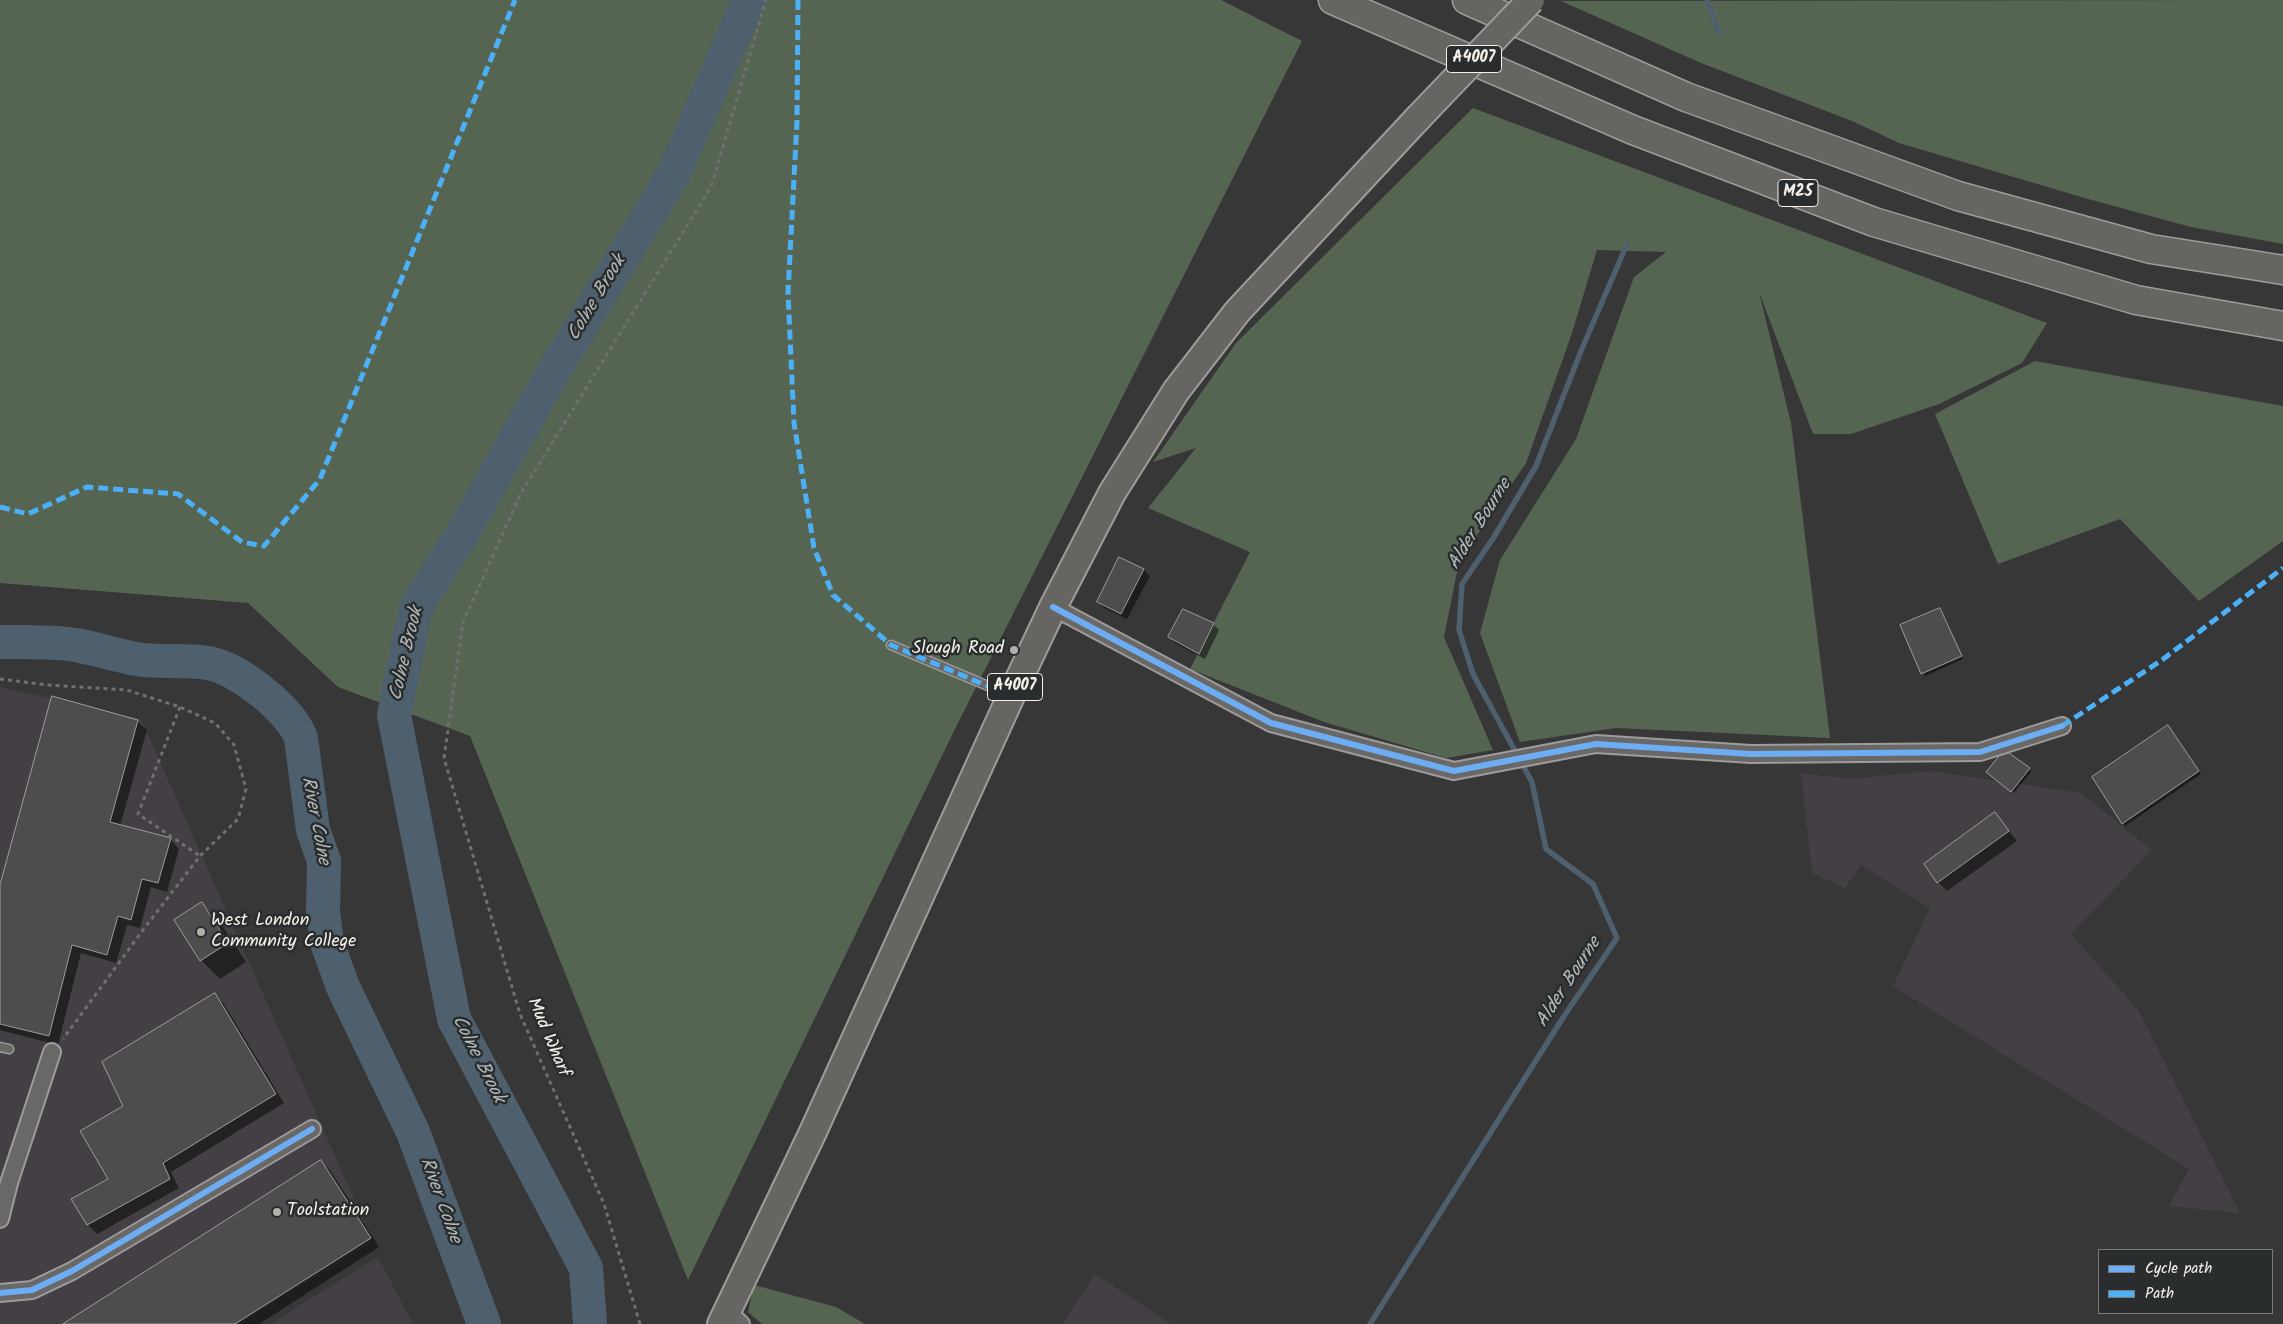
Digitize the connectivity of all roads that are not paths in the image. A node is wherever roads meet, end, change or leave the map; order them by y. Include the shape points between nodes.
1 (1333, 0) edge
2 (1467, 0) edge
3 (1531, 0) edge
4 (2283, 270) edge
5 (2283, 326) edge
6 (1053, 607) junction
7 (891, 645) dead end
8 (1011, 696) junction
9 (2062, 726) dead end
10 (0, 1047) edge
11 (9, 1049) dead end
12 (52, 1052) dead end
13 (312, 1129) dead end
14 (0, 1218) edge
15 (0, 1294) edge
16 (730, 1320) edge

1 - 5 highway, M25 via 1633,130 1874,222 2136,300
2 - 4 highway via 1686,97 1958,196 2151,249
3 - 6 main road, A4007, bridge via 1237,312 1176,391 1112,493
6 - 8 main road, A4007
6 - 9 street via 1272,723 1454,771 1596,744 1751,754 1980,752
7 - 8 lane
8 - 16 main road, A4007
10 - 11 lane
12 - 14 street
13 - 15 street via 72,1271 32,1290

